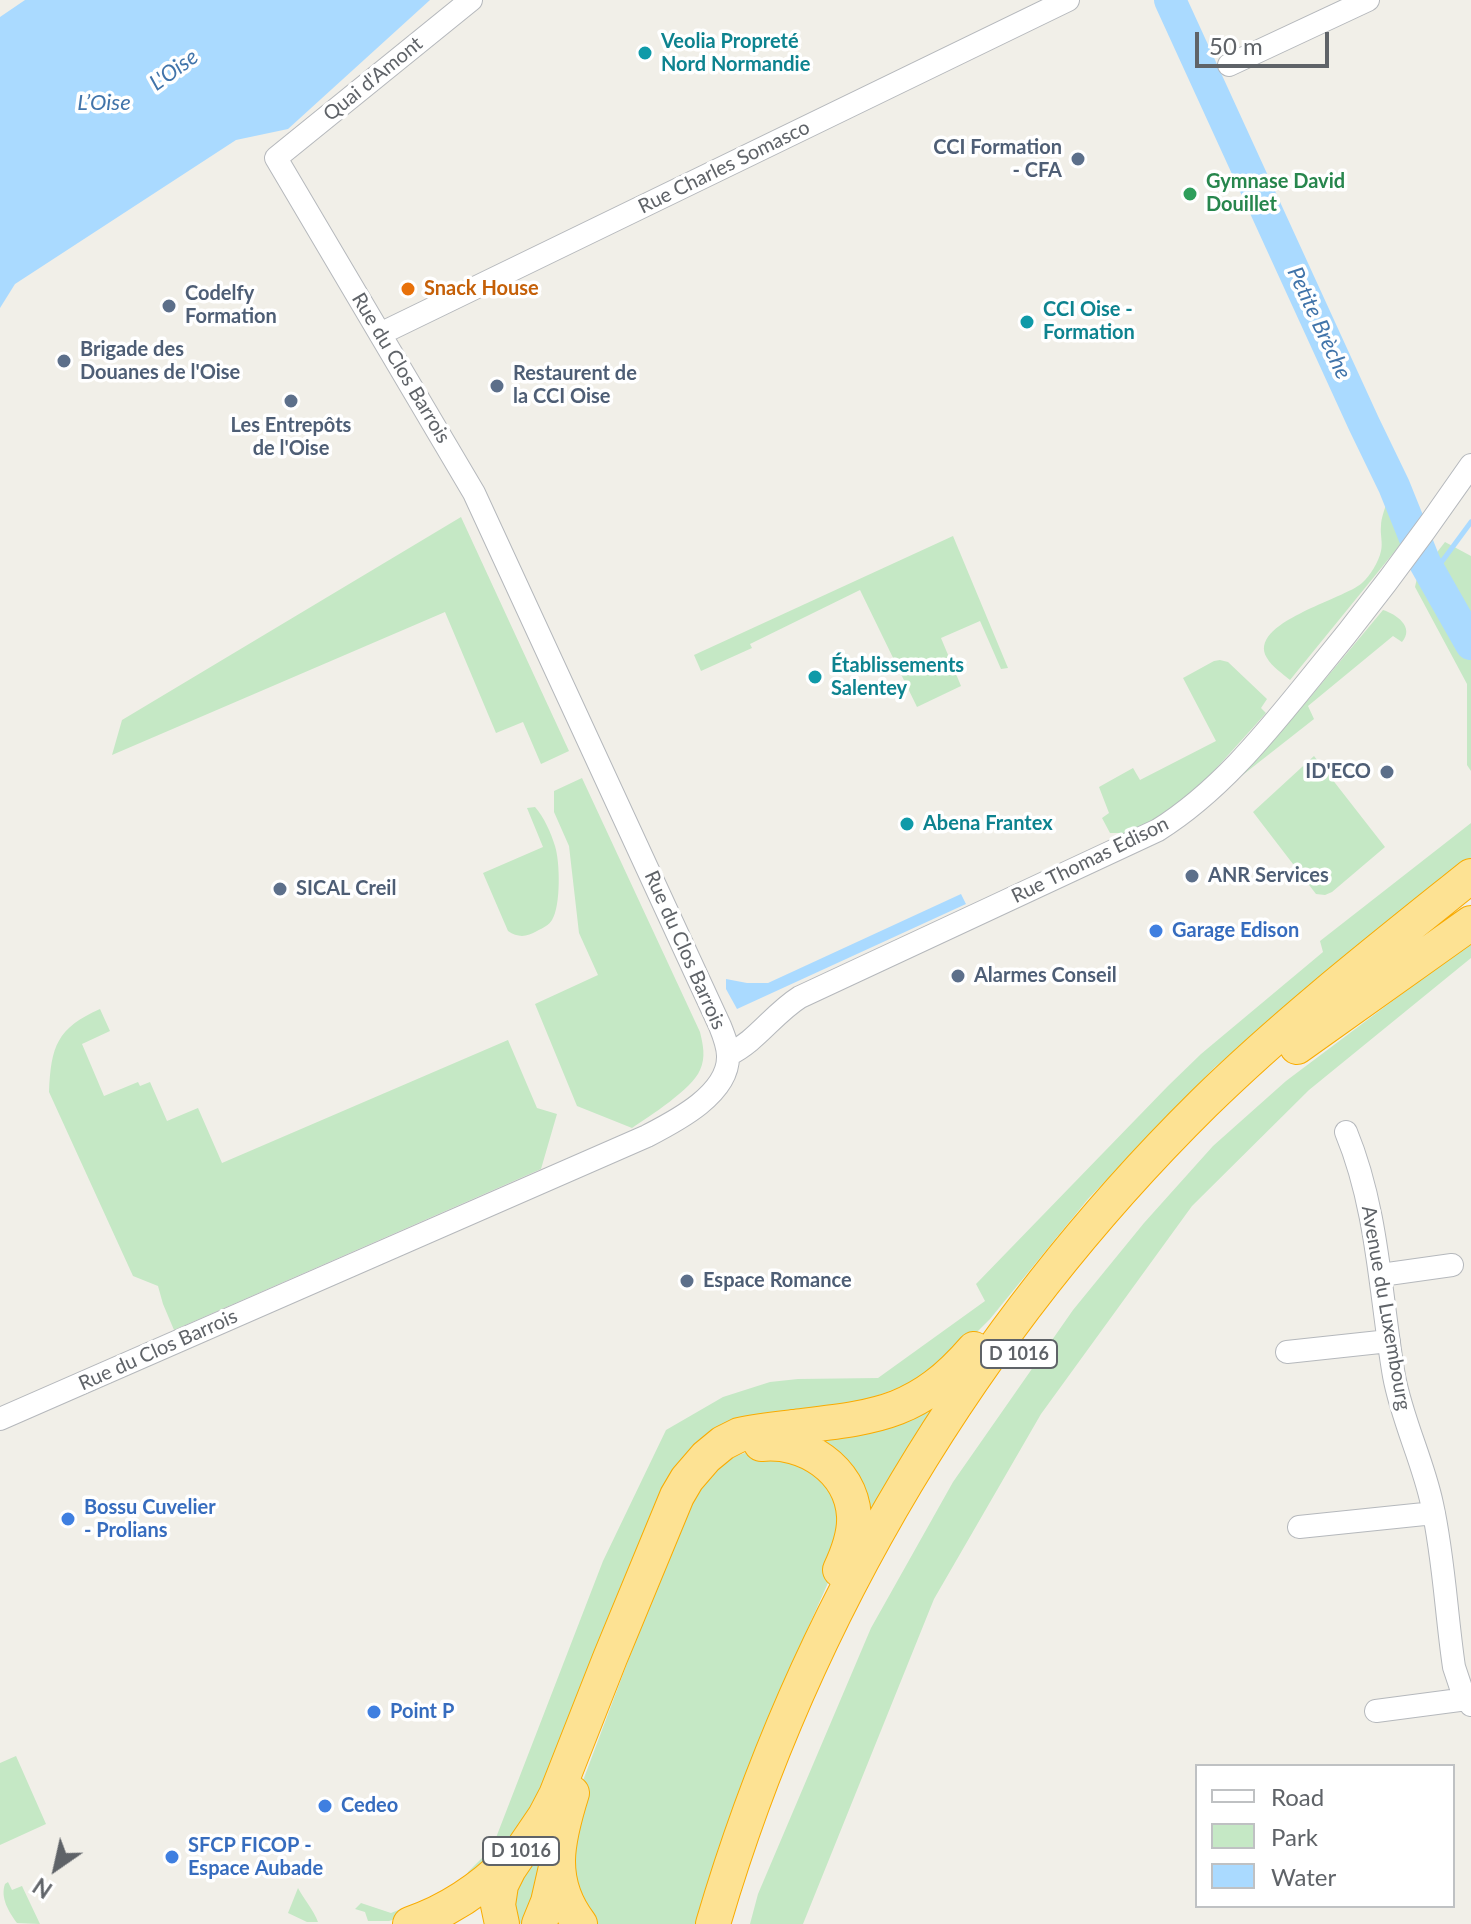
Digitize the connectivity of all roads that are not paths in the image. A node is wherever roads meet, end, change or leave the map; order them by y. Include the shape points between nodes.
1 (471, 0) edge
2 (1068, 0) edge
3 (1368, 0) edge
4 (1229, 65) dead end
5 (276, 158) joint
6 (380, 334) junction
7 (1471, 465) edge
8 (1471, 876) edge
9 (1471, 905) edge
10 (1471, 923) edge
11 (1297, 1047) junction
12 (728, 1055) junction
13 (1346, 1132) dead end
14 (1092, 1223) junction
15 (1452, 1265) dead end
16 (1381, 1275) junction
17 (1389, 1341) junction
18 (1287, 1352) dead end
19 (0, 1419) edge
20 (1434, 1513) junction
21 (1299, 1527) dead end
22 (1463, 1663) edge
23 (1469, 1702) edge
24 (1376, 1711) dead end
25 (781, 1731) junction
26 (522, 1849) junction
27 (557, 1862) junction
28 (410, 1924) edge
29 (502, 1924) edge
30 (539, 1924) edge
31 (580, 1924) edge
32 (713, 1924) edge
33 (736, 1924) edge

1 - 5 street, Quai d'Amont
2 - 6 street, Rue Charles Somasco
3 - 4 street
5 - 6 street, Rue du Clos Barrois
6 - 12 street, Rue du Clos Barrois via 474,493 720,1026
7 - 12 street, Rue Thomas Edison via 1359,620 1221,781 1187,811 1158,830 800,997
8 - 14 highway, D 1016 via 1260,1050
9 - 11 highway, D 1016
10 - 11 highway, D 1016
11 - 33 highway, D 1016 via 1190,1149 1091,1259 953,1450 836,1661 774,1810
12 - 19 street, Rue du Clos Barrois via 725,1074 707,1098 661,1129
13 - 16 street, Avenue du Luxembourg via 1365,1189
14 - 25 highway, D 1016 via 1006,1332 921,1457 852,1577
14 - 26 highway, D 1016 via 961,1364 924,1395 868,1417 739,1435 698,1465 671,1509 556,1795
15 - 16 street
16 - 17 street, Avenue du Luxembourg
17 - 18 street
17 - 20 street, Avenue du Luxembourg via 1397,1391
20 - 21 street
20 - 22 street, Avenue du Luxembourg
22 - 23 street, Avenue du Luxembourg
23 - 24 street
25 - 27 highway, D 1016 via 810,1636 848,1550 854,1516 843,1483 826,1464 803,1449 771,1443 743,1447 720,1458 698,1481 681,1511 574,1788
25 - 32 highway, D 1016
26 - 28 highway, D 1016 via 463,1898
26 - 29 highway, D 1016 via 499,1892
27 - 30 highway, D 1016
27 - 31 highway, D 1016 via 563,1894

